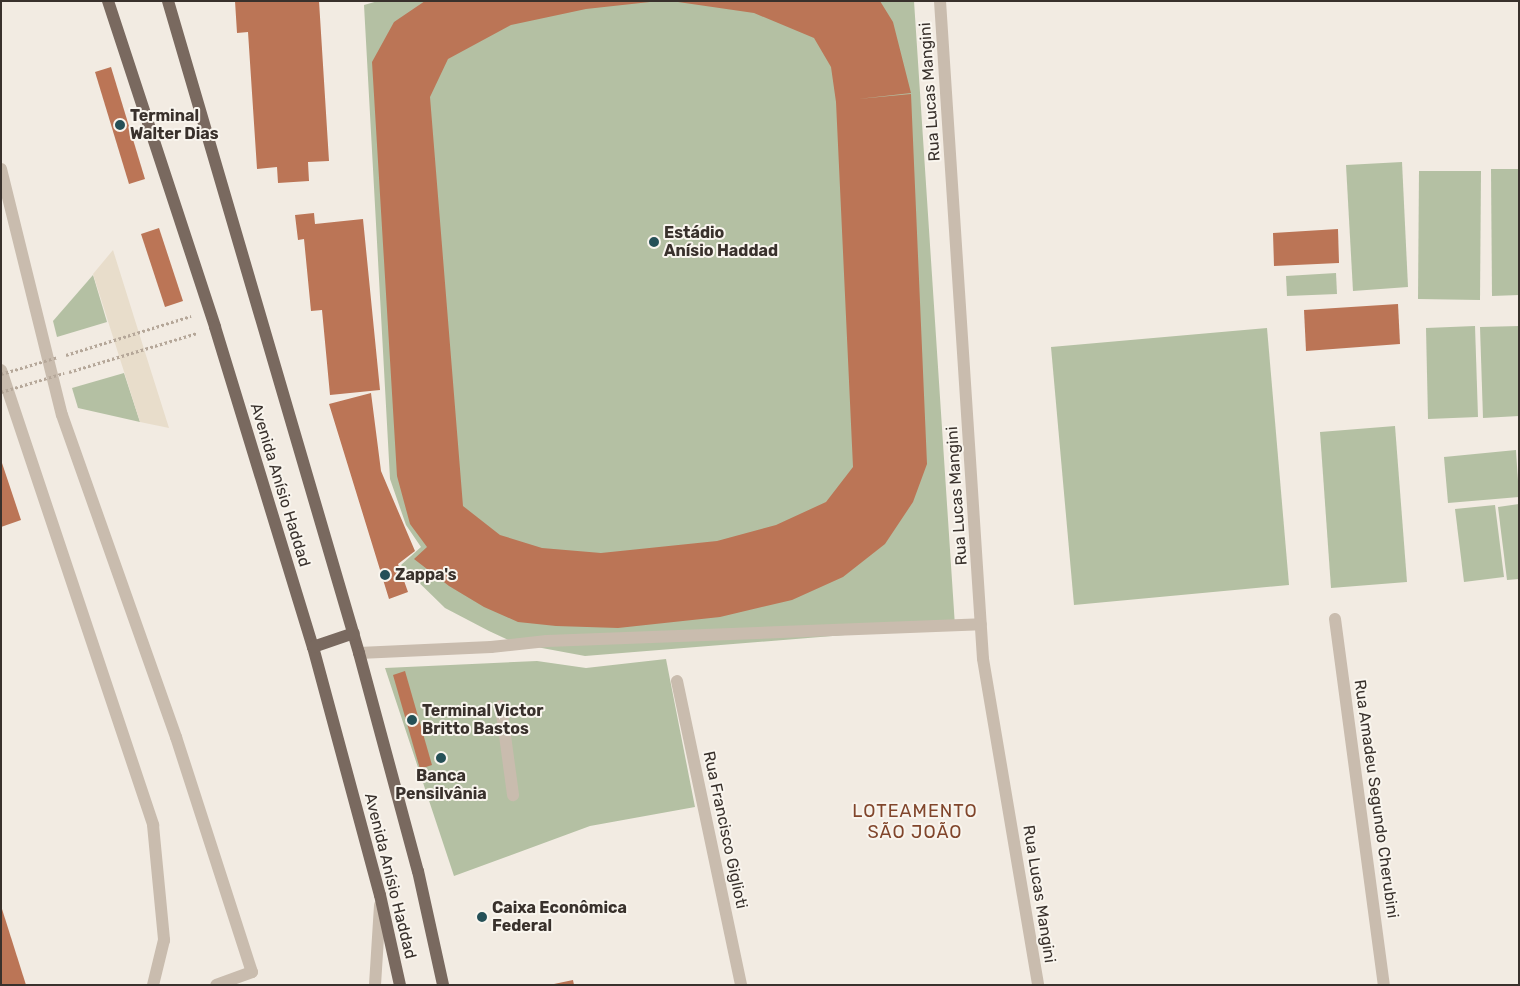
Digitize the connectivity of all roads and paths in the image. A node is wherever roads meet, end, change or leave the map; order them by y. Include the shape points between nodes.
1 (108, 1) edge
2 (168, 1) edge
3 (940, 1) edge
4 (1, 169) edge
5 (209, 310) junction
6 (215, 327) junction
7 (1, 370) edge
8 (1, 374) edge
9 (1, 392) edge
10 (1335, 618) dead end
11 (981, 624) junction
12 (354, 634) junction
13 (313, 647) junction
14 (360, 653) junction
15 (677, 681) dead end
16 (501, 706) dead end
17 (513, 795) dead end
18 (380, 895) junction
19 (153, 985) edge
20 (216, 985) edge
21 (375, 985) edge
22 (400, 985) edge
23 (444, 985) edge
24 (741, 985) edge
25 (1038, 985) edge
26 (1384, 985) edge

1 - 5 main road, Avenida Anísio Haddad
2 - 12 main road, Avenida Anísio Haddad
3 - 11 street, Rua Lucas Mangini
4 - 20 street via 62,415 176,737 252,972
5 - 6 main road, Avenida Anísio Haddad
5 - 8 path, bridge
6 - 9 path, bridge
6 - 13 main road, Avenida Anísio Haddad
7 - 19 street via 153,825 164,940
10 - 26 street, Rua Amadeu Segundo Cherubini
11 - 14 street via 547,640 491,647
11 - 25 street, Rua Lucas Mangini via 983,659
12 - 13 main road
12 - 14 main road, Avenida Anísio Haddad
13 - 18 main road, Avenida Anísio Haddad
14 - 23 main road, Avenida Anísio Haddad via 418,871
15 - 24 street, Rua Francisco Giglioti
16 - 17 street
18 - 21 street
18 - 22 main road, Avenida Anísio Haddad

